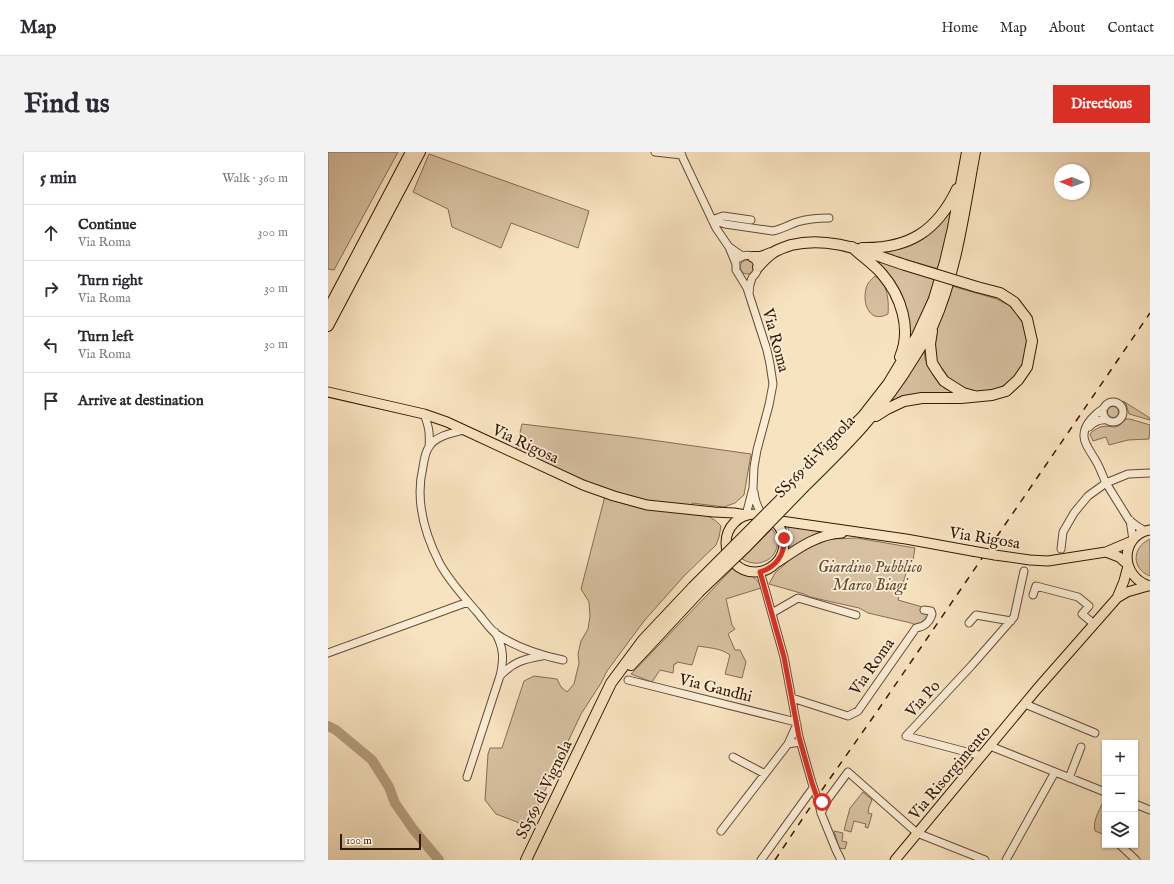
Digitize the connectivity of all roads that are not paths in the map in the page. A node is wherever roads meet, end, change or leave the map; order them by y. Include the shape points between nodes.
1 (411, 152) edge
2 (420, 152) edge
3 (654, 152) edge
4 (967, 152) edge
5 (975, 152) edge
6 (681, 153) edge
7 (962, 178) junction
8 (829, 218) dead end
9 (712, 220) junction
10 (751, 220) dead end
11 (729, 247) junction
12 (852, 247) junction
13 (773, 253) junction
14 (748, 256) junction
15 (736, 264) junction
16 (758, 267) junction
17 (740, 276) junction
18 (753, 276) junction
19 (749, 294) junction
20 (328, 310) edge
21 (932, 325) junction
22 (328, 326) edge
23 (888, 384) junction
24 (328, 392) edge
25 (978, 397) junction
26 (1104, 408) junction
27 (424, 414) junction
28 (1107, 420) junction
29 (868, 422) junction
30 (464, 430) junction
31 (1084, 432) junction
32 (429, 446) junction
33 (1150, 473) edge
34 (1106, 483) junction
35 (801, 485) junction
36 (753, 488) junction
37 (714, 512) junction
38 (762, 514) junction
39 (746, 515) junction
40 (774, 520) junction
41 (1130, 520) junction
42 (730, 528) junction
43 (1148, 530) edge
44 (859, 532) junction
45 (1133, 541) junction
46 (1061, 548) dead end
47 (1106, 552) junction
48 (776, 564) junction
49 (1128, 565) junction
50 (1024, 571) dead end
51 (760, 572) junction
52 (1149, 586) edge
53 (1033, 595) dead end
54 (1117, 598) junction
55 (468, 602) junction
56 (924, 610) dead end
57 (772, 613) junction
58 (856, 615) dead end
59 (1011, 621) junction
60 (969, 623) dead end
61 (1094, 624) junction
62 (495, 632) junction
63 (328, 654) edge
64 (542, 656) junction
65 (563, 660) dead end
66 (500, 676) junction
67 (628, 680) dead end
68 (792, 698) junction
69 (1025, 704) junction
70 (796, 723) junction
71 (1095, 733) dead end
72 (800, 742) junction
73 (788, 744) junction
74 (990, 746) junction
75 (1081, 747) dead end
76 (982, 756) junction
77 (732, 757) dead end
78 (1055, 772) junction
79 (765, 774) junction
80 (467, 777) dead end
81 (1069, 778) junction
82 (813, 788) junction
83 (1102, 791) edge
84 (828, 799) junction
85 (818, 800) junction
86 (1138, 805) edge
87 (1150, 810) edge
88 (821, 813) junction
89 (722, 831) dead end
90 (918, 832) junction
91 (1123, 848) edge
92 (526, 860) edge
93 (761, 860) edge
94 (841, 860) edge
95 (895, 860) edge
96 (985, 860) edge
97 (1006, 860) edge
98 (1136, 860) edge

1 - 20 highway
2 - 22 highway
3 - 6 street
4 - 7 highway, SS569 di Vignola
5 - 21 highway, SS569 di Vignola via 957,249
6 - 9 street, Via Roma
7 - 12 highway via 947,209 929,229 901,244 873,248
7 - 23 highway, SS569 di Vignola via 947,255 934,299 917,336
8 - 9 street via 815,218 773,231
9 - 10 street via 723,216
9 - 11 street, Via Roma
11 - 14 street, Via Roma
11 - 15 street, Via Roma
12 - 13 highway via 831,242 810,242 788,246
12 - 23 highway via 881,272 902,310 906,333 902,351
12 - 25 highway, bridge via 1000,293 1014,302 1027,319 1032,341 1027,367 1006,391
13 - 14 highway via 761,257
13 - 16 highway
14 - 15 street via 737,260
14 - 16 street, Via Roma via 756,260
15 - 17 street, Via Roma
16 - 18 street, Via Roma
17 - 18 street
17 - 19 street, Via Roma
18 - 19 street, Via Roma
19 - 36 street, Via Roma via 769,356 772,384 757,450
21 - 25 highway via 932,363 937,371 944,381 963,393
21 - 29 highway, SS569 di Vignola via 900,381
23 - 35 highway, SS569 di Vignola
24 - 27 main road, Via Rigosa
25 - 29 highway via 922,398 904,401
26 - 28 street
26 - 28 street via 1108,403 1114,402 1120,404 1123,410 1119,420
26 - 31 street via 1093,417
27 - 30 main road, Via Rigosa
27 - 32 street via 429,426
28 - 31 street via 1096,421
29 - 35 highway, SS569 di Vignola
30 - 32 street via 437,439
30 - 37 main road, Via Rigosa via 583,485 614,496 647,505
31 - 34 street via 1085,441
32 - 55 street via 420,476 424,522 441,565
33 - 34 street via 1128,474
34 - 41 street
34 - 46 street via 1088,496 1074,513 1063,532
35 - 92 highway, SS569 di Vignola, bridge via 744,549 696,590 618,680 588,732
36 - 38 street, Via Roma via 757,507
36 - 39 street, Via Roma
37 - 39 main road, Via Rigosa
37 - 42 main road via 725,519
38 - 39 main road
38 - 40 main road
39 - 42 main road
40 - 44 main road, Via Rigosa
40 - 48 main road via 782,530 784,544 782,555
41 - 43 street
41 - 45 street
42 - 51 main road via 726,543 732,560 745,570
43 - 45 main road, Via Rigosa
44 - 47 main road, Via Rigosa, bridge via 1030,560 1048,561
44 - 48 main road, Via Rigosa via 836,533 817,538
45 - 47 main road, Via Rigosa
45 - 49 main road, Via Risorgimento via 1128,549
47 - 49 main road via 1119,557
48 - 51 main road
49 - 52 main road via 1137,580
49 - 54 main road, Via Risorgimento
50 - 59 street, Via Po
51 - 57 street
52 - 54 main road, Via Risorgimento via 1127,592
53 - 61 street via 1036,586 1078,597 1089,606 1082,614
54 - 61 main road, Via Risorgimento
55 - 62 street
55 - 63 street
56 - 68 street, Via Roma via 931,611 930,619 925,625 916,628 858,711 848,716
57 - 58 street via 798,598
57 - 68 street
59 - 60 street via 976,615
59 - 76 street, Via Po via 906,736
61 - 69 main road, Via Risorgimento
62 - 64 street via 516,645
62 - 66 street via 502,652
64 - 65 street
64 - 66 street via 518,662
66 - 80 street
67 - 70 street, Via Gandhi
68 - 70 street
69 - 71 street
69 - 74 main road, Via Risorgimento
70 - 72 street
70 - 73 street
72 - 73 street
72 - 82 street
73 - 79 street
74 - 76 main road, Via Risorgimento
74 - 78 street
75 - 81 street
76 - 90 main road, Via Risorgimento
77 - 79 street
78 - 81 street
78 - 97 street
79 - 89 street
81 - 83 street
82 - 85 street
82 - 93 street
84 - 85 street via 822,802
84 - 88 street
84 - 90 street via 848,772
85 - 88 street
86 - 87 street
88 - 94 street
90 - 95 main road, Via Risorgimento
90 - 96 street
91 - 98 street

